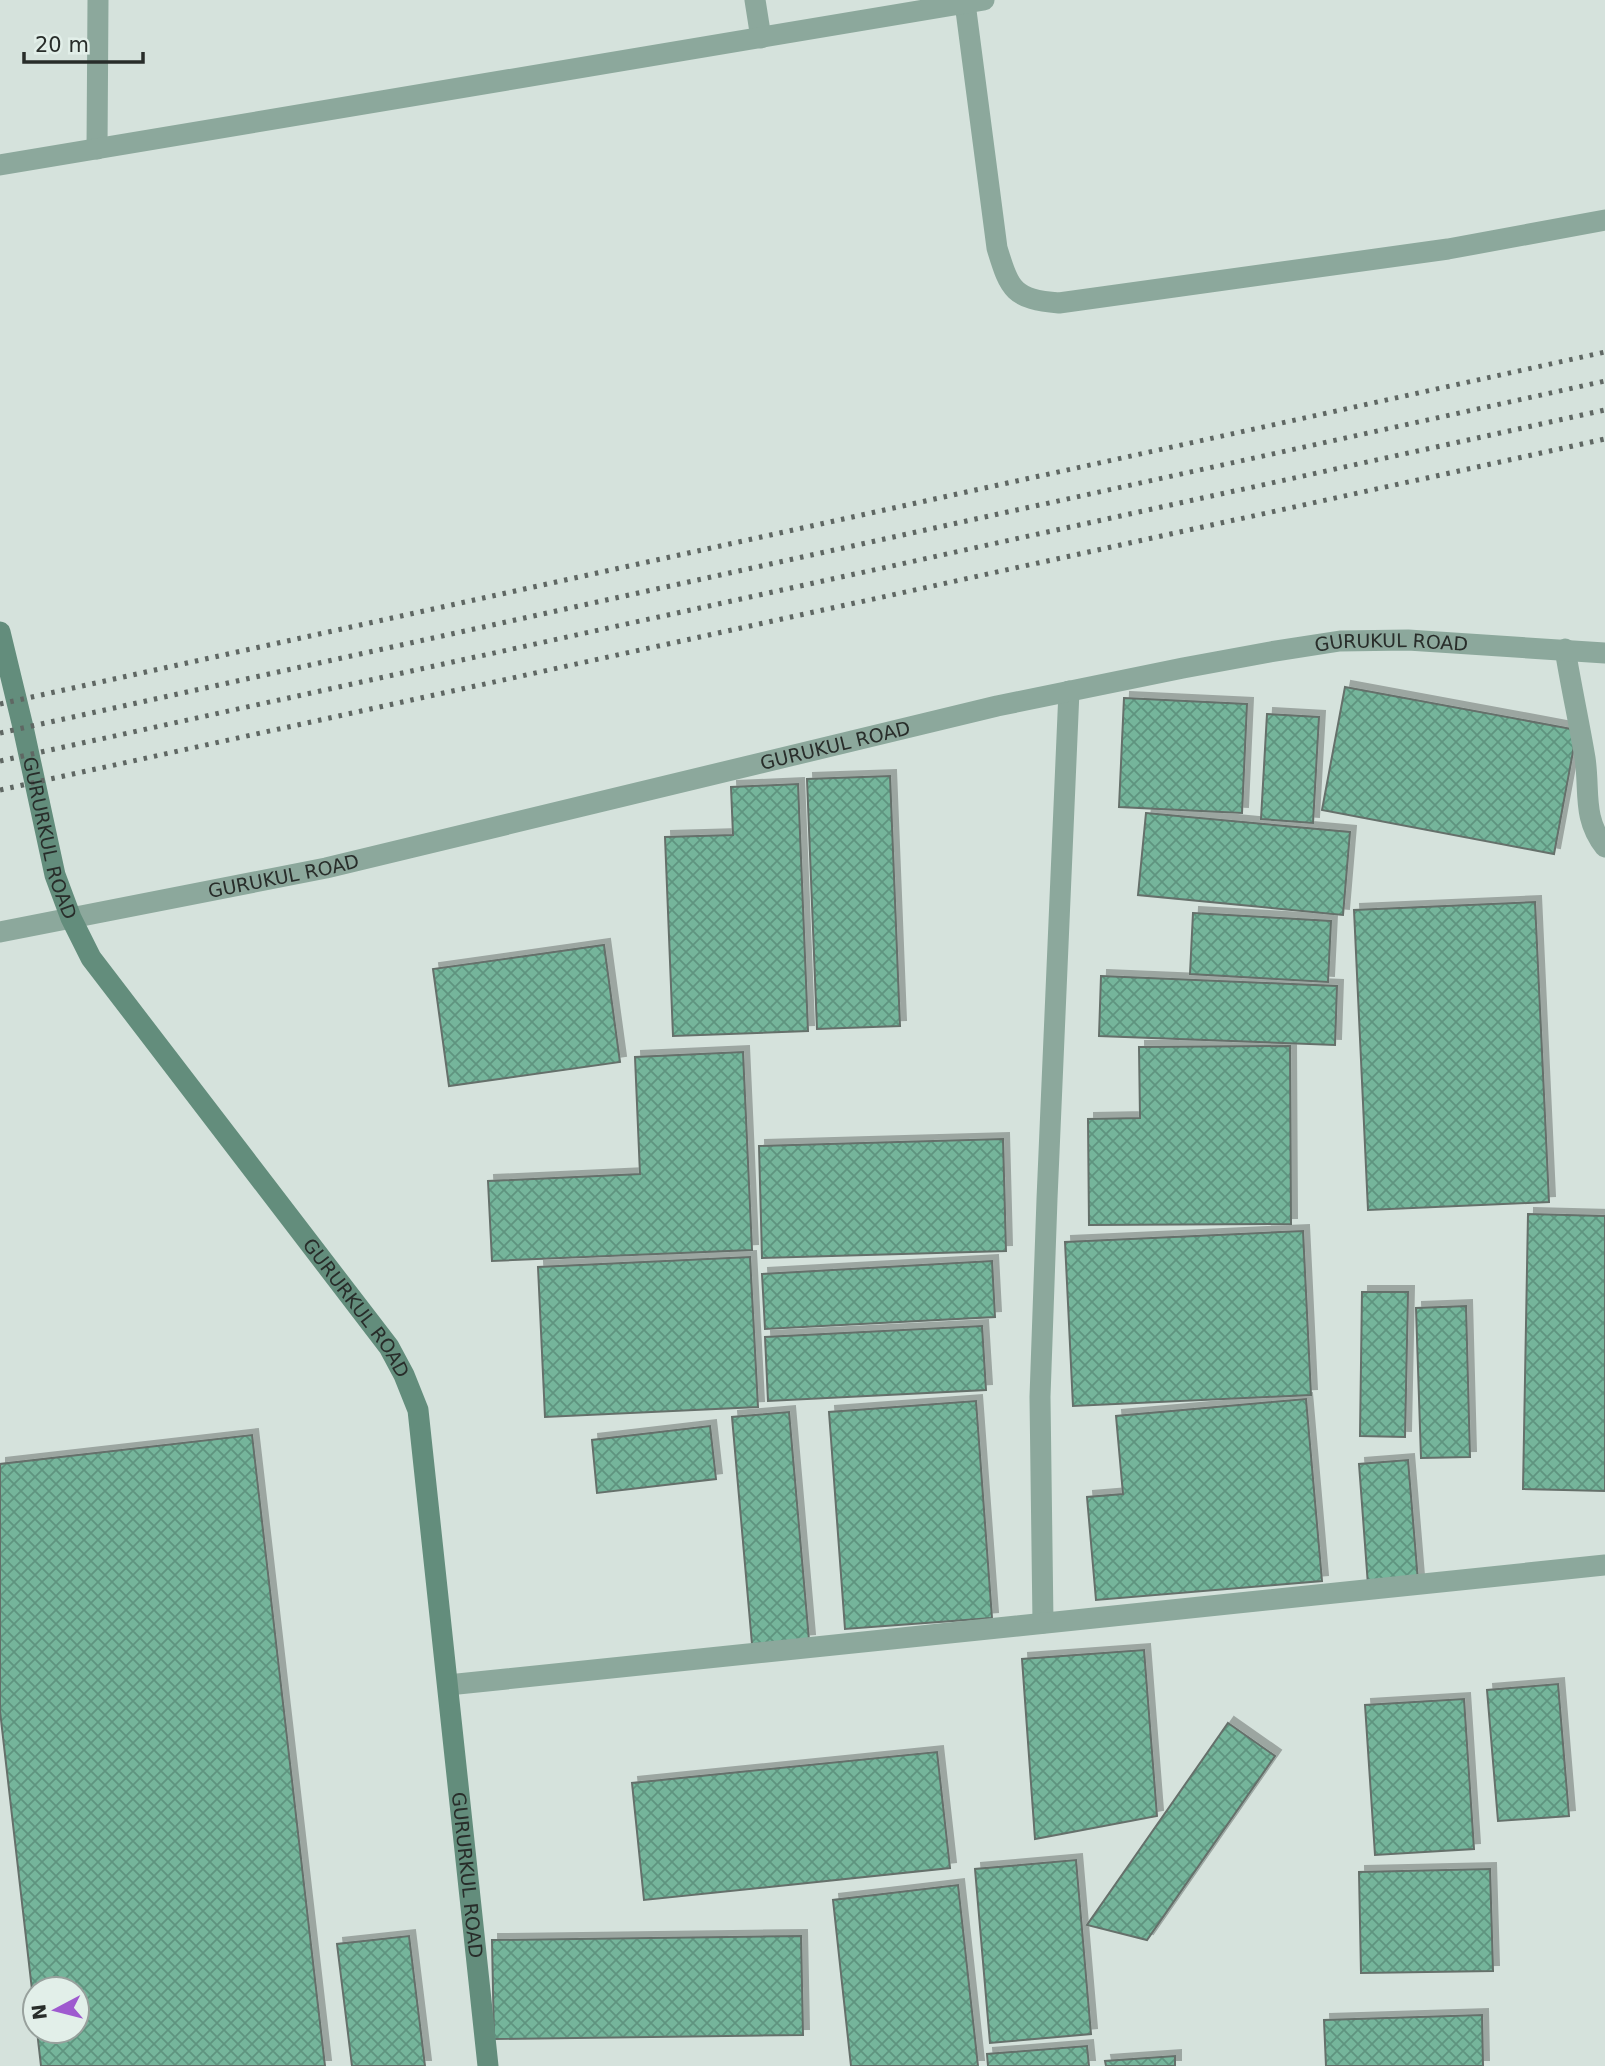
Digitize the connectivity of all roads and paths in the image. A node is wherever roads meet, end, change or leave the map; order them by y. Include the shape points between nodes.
1 (98, 0) edge
2 (755, 0) edge
3 (974, 2) edge
4 (761, 37) junction
5 (97, 149) junction
6 (0, 165) edge
7 (1605, 220) edge
8 (0, 632) edge
9 (1565, 649) junction
10 (1605, 653) edge
11 (1069, 691) junction
12 (1605, 847) edge
13 (71, 918) junction
14 (0, 932) edge
15 (1605, 1565) edge
16 (1043, 1623) junction
17 (448, 1685) junction
18 (488, 2066) edge

1 - 5 street
2 - 4 street
3 - 4 street
3 - 7 street via 997,248 1007,280 1034,300 1059,303 1448,249
4 - 5 street
5 - 6 street
8 - 13 street, GURURKUL ROAD via 55,876
9 - 10 street, GURUKUL ROAD
9 - 11 street, GURUKUL ROAD via 1340,641
9 - 12 street via 1585,761 1587,809
11 - 13 street, GURUKUL ROAD via 326,868
11 - 16 street via 1041,1384
13 - 14 street, GURUKUL ROAD
13 - 17 street, GURURKUL ROAD via 91,958 389,1347 404,1375 418,1410
15 - 16 street
16 - 17 street
17 - 18 street, GURURKUL ROAD

